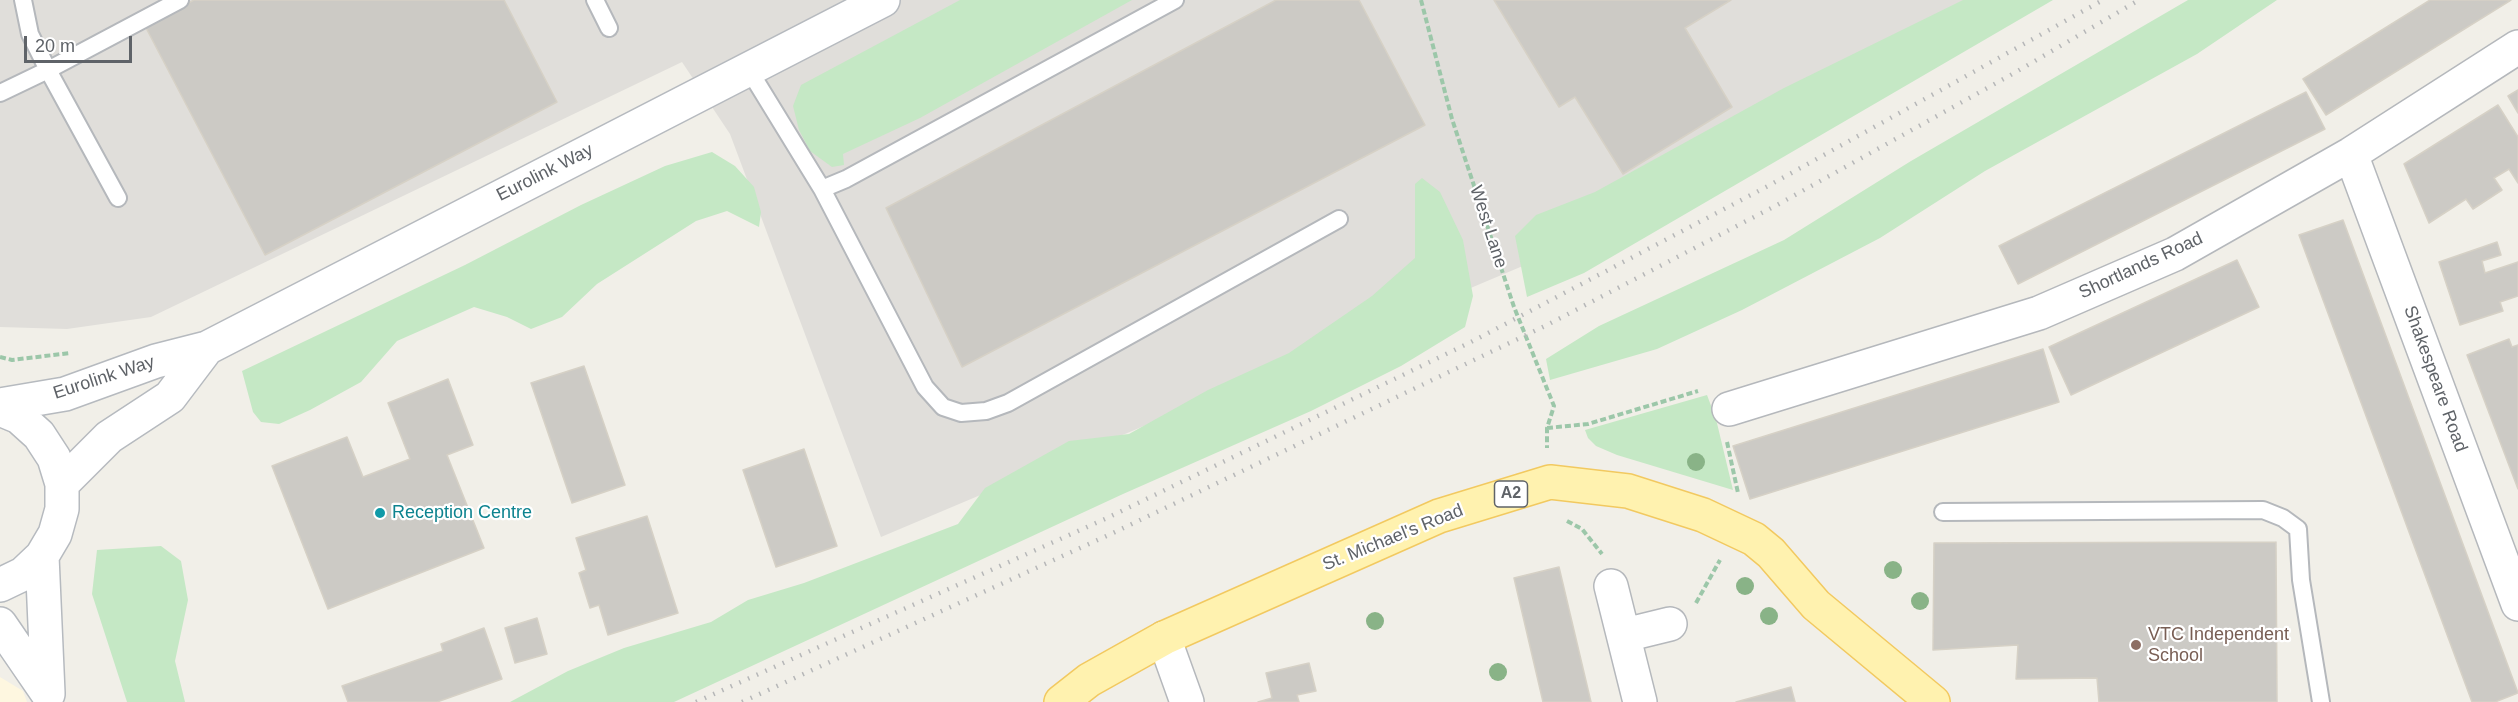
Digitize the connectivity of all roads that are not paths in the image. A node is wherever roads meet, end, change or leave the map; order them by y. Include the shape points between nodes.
1 (23, 0) edge
2 (180, 0) edge
3 (595, 0) edge
4 (883, 0) edge
5 (1175, 0) edge
6 (609, 28) dead end
7 (2518, 47) edge
8 (48, 70) junction
9 (749, 70) junction
10 (0, 93) edge
11 (2351, 154) junction
12 (822, 189) junction
13 (118, 198) dead end
14 (1338, 219) dead end
15 (207, 348) junction
16 (0, 407) edge
17 (1729, 409) road end
18 (62, 484) junction
19 (1943, 512) dead end
20 (42, 556) junction
21 (0, 585) edge
22 (1611, 586) road end
23 (2518, 604) edge
24 (0, 624) edge
25 (1671, 624) dead end
26 (1625, 635) junction
27 (1164, 638) junction
28 (50, 697) edge
29 (1061, 702) edge
30 (1187, 702) edge
31 (1640, 702) edge
32 (1934, 702) edge
33 (2321, 702) edge

1 - 8 lane via 30,34
2 - 8 lane
3 - 6 lane
4 - 9 main road, Eurolink Way
5 - 12 lane
7 - 11 main road, Shortlands Road
8 - 10 lane
8 - 13 lane
9 - 12 lane
9 - 15 main road, Eurolink Way
11 - 17 main road, Shortlands Road via 2175,254 2039,313
11 - 23 main road, Shakespeare Road
12 - 14 lane via 925,387 943,407 961,413 986,411 1008,403
15 - 16 main road, Eurolink Way via 156,361 65,394
15 - 18 main road, Eurolink Way via 170,397 109,437
16 - 18 main road via 39,435 54,458
18 - 20 main road via 62,509 55,534
19 - 33 lane via 2263,510 2283,518 2298,529 2301,580
20 - 21 main road via 23,574
20 - 28 main road
22 - 26 main road
24 - 28 main road
25 - 26 main road
26 - 31 main road
27 - 29 main road, St. Michael's Road / A2 via 1089,680
27 - 30 main road
27 - 32 main road, St. Michael's Road / A2 via 1439,516 1550,482 1628,491 1703,515 1754,539 1816,604

